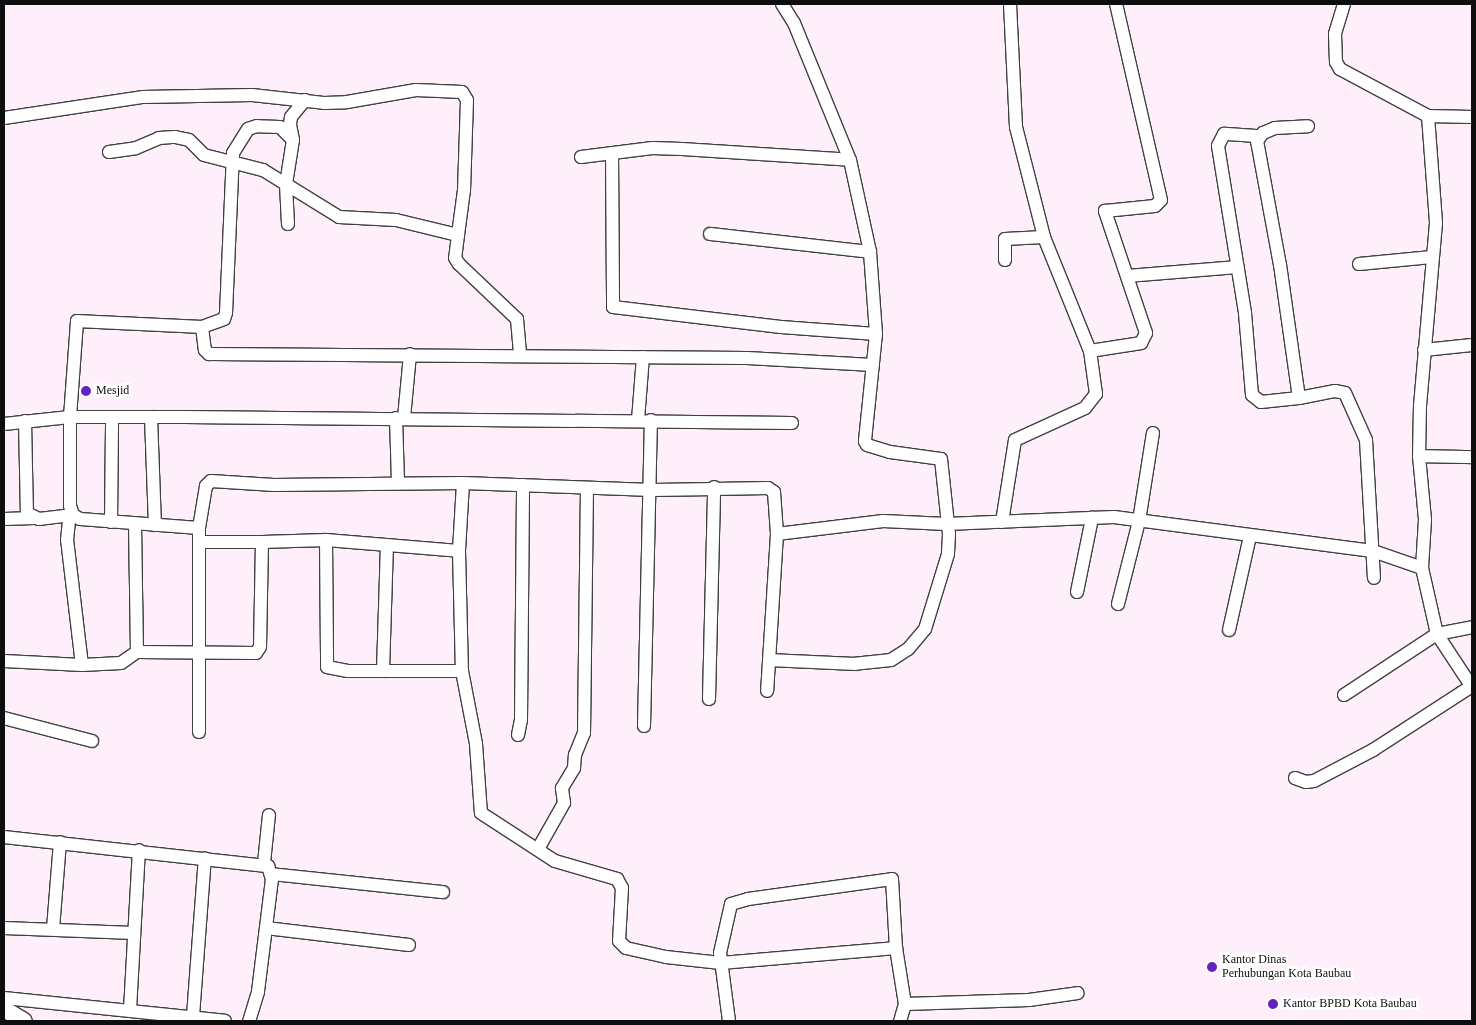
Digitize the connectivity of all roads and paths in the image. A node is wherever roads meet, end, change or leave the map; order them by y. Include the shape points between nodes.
1 (782, 4) edge
2 (1010, 4) edge
3 (1116, 4) edge
4 (1344, 4) edge
5 (305, 100) junction
6 (1428, 116) junction
7 (1472, 117) edge
8 (4, 118) edge
9 (1308, 126) dead end
10 (294, 140) junction
11 (1257, 141) junction
12 (109, 152) dead end
13 (612, 153) junction
14 (581, 157) dead end
15 (850, 160) junction
16 (233, 163) junction
17 (286, 184) junction
18 (288, 224) dead end
19 (710, 234) dead end
20 (458, 236) junction
21 (1044, 237) junction
22 (870, 252) junction
23 (1432, 257) junction
24 (1005, 260) dead end
25 (1358, 264) dead end
26 (1238, 267) junction
27 (1127, 276) junction
28 (202, 327) junction
29 (876, 334) junction
30 (1472, 345) edge
31 (1424, 350) junction
32 (1090, 351) junction
33 (410, 354) junction
34 (520, 354) junction
35 (643, 357) junction
36 (873, 365) junction
37 (1299, 398) junction
38 (70, 417) junction
39 (151, 417) junction
40 (112, 418) junction
41 (400, 418) junction
42 (638, 420) junction
43 (652, 420) junction
44 (25, 421) junction
45 (792, 423) dead end
46 (4, 424) edge
47 (1153, 433) dead end
48 (1419, 456) junction
49 (1472, 457) edge
50 (398, 483) junction
51 (463, 483) junction
52 (523, 485) junction
53 (714, 486) junction
54 (587, 488) junction
55 (652, 490) junction
56 (73, 515) junction
57 (34, 518) junction
58 (1092, 518) junction
59 (4, 519) edge
60 (1139, 521) junction
61 (111, 522) junction
62 (1002, 522) junction
63 (135, 524) junction
64 (946, 524) junction
65 (155, 525) junction
66 (199, 528) junction
67 (777, 534) junction
68 (1250, 536) junction
69 (326, 540) junction
70 (199, 542) junction
71 (262, 542) junction
72 (387, 545) junction
73 (460, 551) junction
74 (1373, 551) junction
75 (1422, 568) junction
76 (1374, 578) dead end
77 (1077, 592) dead end
78 (1118, 604) dead end
79 (1472, 627) edge
80 (1229, 630) dead end
81 (1437, 634) junction
82 (138, 652) junction
83 (200, 652) junction
84 (769, 660) junction
85 (4, 661) edge
86 (82, 665) junction
87 (383, 671) junction
88 (462, 671) junction
89 (1472, 686) edge
90 (767, 691) dead end
91 (1344, 695) dead end
92 (709, 699) dead end
93 (4, 718) edge
94 (644, 726) dead end
95 (199, 732) dead end
96 (518, 735) dead end
97 (92, 741) dead end
98 (1295, 778) dead end
99 (269, 815) dead end
100 (4, 837) edge
101 (60, 842) junction
102 (538, 849) junction
103 (139, 850) junction
104 (204, 858) junction
105 (267, 869) junction
106 (443, 892) dead end
107 (4, 928) edge
108 (266, 928) junction
109 (53, 929) junction
110 (134, 934) junction
111 (409, 944) dead end
112 (896, 948) junction
113 (721, 962) junction
114 (1078, 993) dead end
115 (4, 998) edge
116 (906, 1004) junction
117 (4, 1009) edge
118 (130, 1010) junction
119 (192, 1016) junction
120 (24, 1021) edge
121 (225, 1021) edge
122 (250, 1021) edge
123 (729, 1021) edge
124 (900, 1021) edge

1 - 15 street via 794,23
2 - 21 street via 1016,127
3 - 27 street via 1161,200 1155,206 1105,211
4 - 6 street via 1335,34 1336,62 1340,69
5 - 8 street via 252,95 143,97
5 - 10 street via 291,117
5 - 20 street via 347,102 416,90 462,92 466,100 464,190
6 - 7 street
6 - 23 street via 1435,194
9 - 11 street via 1275,128 1263,133
10 - 16 street via 280,127 248,129 233,153
10 - 17 street
11 - 26 street via 1256,135 1240,132 1224,134 1218,143
11 - 37 street via 1280,265
12 - 16 street via 136,148 159,138 175,137 189,140 204,155
13 - 14 street
13 - 15 street via 682,149
13 - 29 street via 613,307 781,327
15 - 22 street
16 - 17 street via 263,170
16 - 28 street via 225,316
17 - 18 street
17 - 20 street via 339,218 396,220
19 - 22 street
20 - 34 street via 455,258 517,319
21 - 24 street via 1005,238
21 - 32 street
22 - 29 street
23 - 25 street
23 - 31 street
26 - 27 street
26 - 37 street via 1252,395 1262,402
27 - 32 street via 1141,310 1146,339 1141,343
28 - 33 street via 205,350 209,354
28 - 38 street via 77,321
29 - 36 street
30 - 31 street
31 - 48 street
32 - 62 street via 1096,394 1093,402 1056,424 1015,440
33 - 34 street
33 - 41 street
34 - 35 street
35 - 36 street via 747,358
35 - 42 street
36 - 64 street via 865,441 867,445 890,452 941,460
37 - 74 street via 1345,392 1358,416 1366,440
38 - 40 street
38 - 44 street
38 - 56 street via 70,506
39 - 40 street
39 - 41 street
39 - 65 street
40 - 61 street
41 - 42 street
41 - 50 street
42 - 43 street
43 - 45 street
43 - 55 street
44 - 46 street
44 - 57 street via 25,508
47 - 60 street
48 - 49 street
48 - 75 street via 1425,520
50 - 51 street
50 - 66 street via 274,485 211,481 206,486
51 - 52 street
51 - 73 street
52 - 54 street
52 - 96 street via 521,714
53 - 55 street
53 - 67 street via 761,488 774,492
53 - 92 street
54 - 55 street
54 - 102 street via 584,733 575,755 574,768 562,788 564,803
55 - 94 street
56 - 57 street
56 - 61 street via 80,519
56 - 86 street via 69,520 67,540
57 - 59 street
58 - 60 street
58 - 62 street
58 - 77 street
60 - 68 street
60 - 78 street
61 - 63 street
62 - 64 street
63 - 65 street
63 - 82 street
64 - 67 street via 883,521
64 - 84 street via 948,554 932,614 925,629 908,649 891,660 873,664
65 - 66 street
66 - 70 street
67 - 84 street
68 - 74 street
68 - 80 street
69 - 71 street
69 - 72 street
69 - 87 street via 327,667
70 - 71 street
70 - 83 street
71 - 83 street via 259,650
72 - 73 street
72 - 87 street
73 - 88 street
74 - 75 street
74 - 76 street
75 - 81 street
79 - 81 street
81 - 89 street
81 - 91 street
82 - 83 street
82 - 86 street via 121,663
83 - 95 street
84 - 90 street
85 - 86 street
87 - 88 street
88 - 102 street via 476,744 478,810
89 - 98 street via 1373,750 1306,782
93 - 97 street
99 - 105 street
100 - 101 street
101 - 103 street
101 - 109 street
102 - 113 street via 561,864 620,882 619,941 623,946 666,957
103 - 104 street
103 - 110 street
104 - 105 street
104 - 119 street
105 - 106 street
105 - 108 street
107 - 109 street
108 - 111 street
108 - 122 street via 258,992
109 - 110 street
110 - 118 street
112 - 113 street
112 - 113 street via 892,879 734,903 720,947
112 - 116 street
113 - 123 street
114 - 116 street via 1029,1000
115 - 118 street
116 - 124 street
117 - 120 street
118 - 119 street
119 - 121 street

